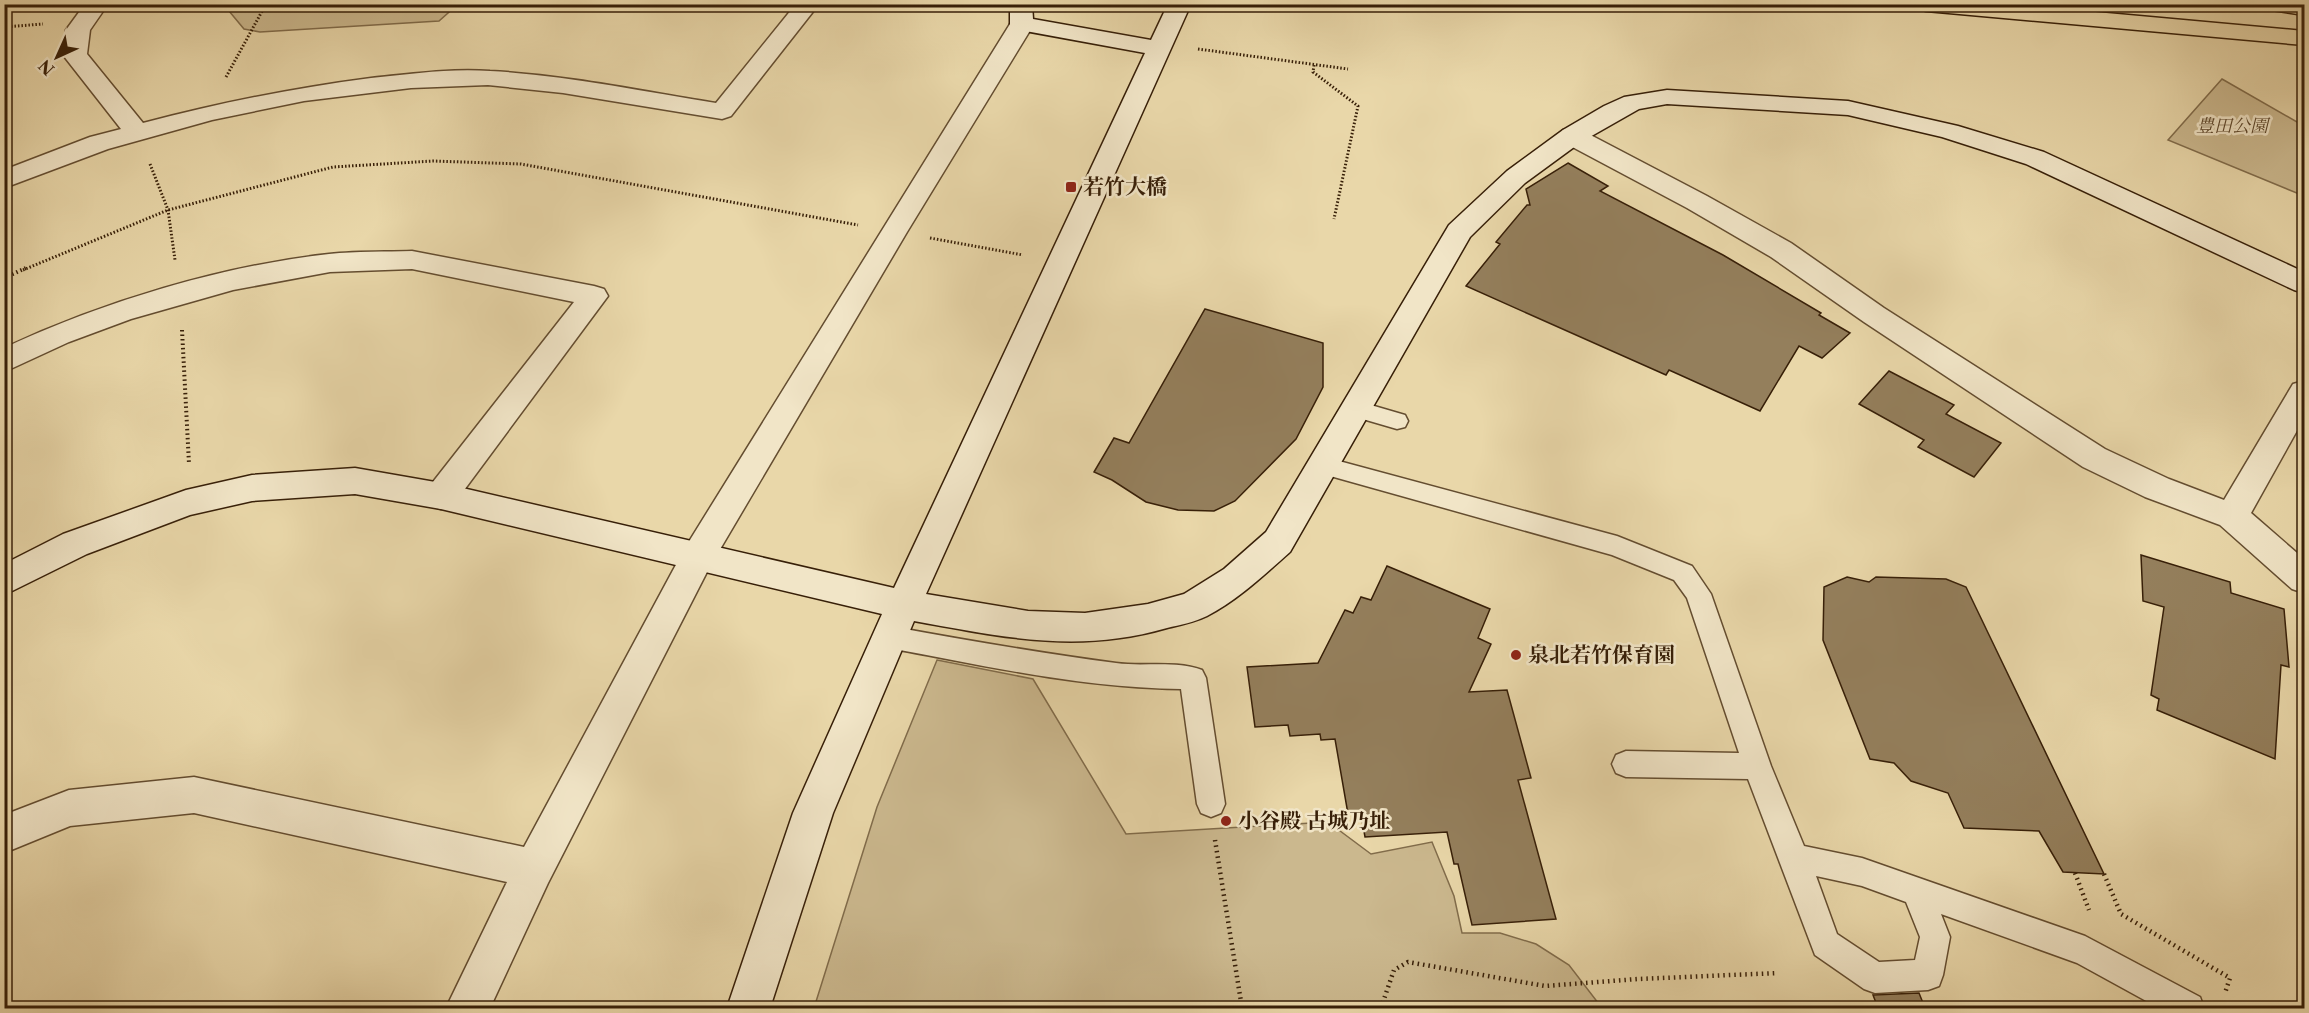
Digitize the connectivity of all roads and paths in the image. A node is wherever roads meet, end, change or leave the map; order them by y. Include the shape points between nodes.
1 (97, 4) edge
2 (266, 4) edge
3 (808, 4) edge
4 (1179, 4) edge
5 (1926, 4) edge
6 (2106, 4) edge
7 (2273, 4) edge
8 (2304, 8) edge
9 (1021, 14) edge
10 (2304, 28) edge
11 (2304, 38) edge
12 (245, 39) dead end
13 (1175, 48) junction
14 (1314, 65) junction
15 (1348, 69) dead end
16 (137, 132) junction
17 (1572, 136) junction
18 (4, 180) edge
19 (1335, 219) dead end
20 (893, 232) junction
21 (1032, 257) dead end
22 (4, 278) edge
23 (2304, 283) edge
24 (4, 361) edge
25 (2304, 392) edge
26 (1357, 409) junction
27 (1397, 421) dead end
28 (1324, 466) junction
29 (441, 496) junction
30 (2232, 516) junction
31 (697, 558) junction
32 (2304, 579) edge
33 (4, 581) edge
34 (904, 605) junction
35 (889, 637) junction
36 (1626, 764) dead end
37 (1757, 766) junction
38 (1212, 816) joint
39 (4, 834) edge
40 (1794, 858) junction
41 (534, 869) junction
42 (2075, 873) dead end
43 (2104, 874) dead end
44 (1916, 891) junction
45 (2092, 916) dead end
46 (1778, 973) dead end
47 (2230, 978) dead end
48 (468, 1008) edge
49 (749, 1008) edge
50 (1242, 1008) edge
51 (1385, 1008) edge
52 (2189, 1008) edge

1 - 16 street via 78,30 75,55
2 - 12 path
3 - 16 street via 722,111 488,78 411,81 304,94
4 - 13 street
5 - 11 main road
6 - 10 main road
7 - 8 main road
9 - 13 street
9 - 20 street
13 - 14 path
13 - 34 street
14 - 15 path
14 - 19 path via 1313,72 1358,106
16 - 18 street
17 - 23 street via 1632,102 1667,97 1848,108 1949,131 2035,158
17 - 26 street via 1516,177 1459,231
17 - 30 street via 1781,250 2094,458 2157,488
20 - 21 path
20 - 22 path via 521,164 433,161 333,167 252,187 168,210
20 - 31 street
24 - 29 street via 121,312 232,280 330,263 412,260 594,296
25 - 30 street
26 - 27 lane
26 - 28 street
28 - 34 street via 1278,542 1236,579 1194,606 1148,619 1085,628 1028,626
28 - 37 lane via 1617,546 1683,573 1698,594
29 - 31 street
29 - 33 street via 355,481 252,488 186,503 86,540
30 - 32 street
31 - 34 street
31 - 41 street
34 - 35 street
35 - 38 lane via 1089,671 1193,678
35 - 49 street via 813,813
36 - 37 lane
37 - 40 lane
38 - 50 path
39 - 41 street via 69,808 194,795
40 - 44 lane via 1862,872
40 - 44 lane via 1826,944 1875,978 1928,975 1935,937
41 - 48 street
42 - 45 path
43 - 47 path via 2121,914
44 - 52 lane via 2085,951
46 - 51 path via 1545,986 1408,962 1394,970 1383,1002

